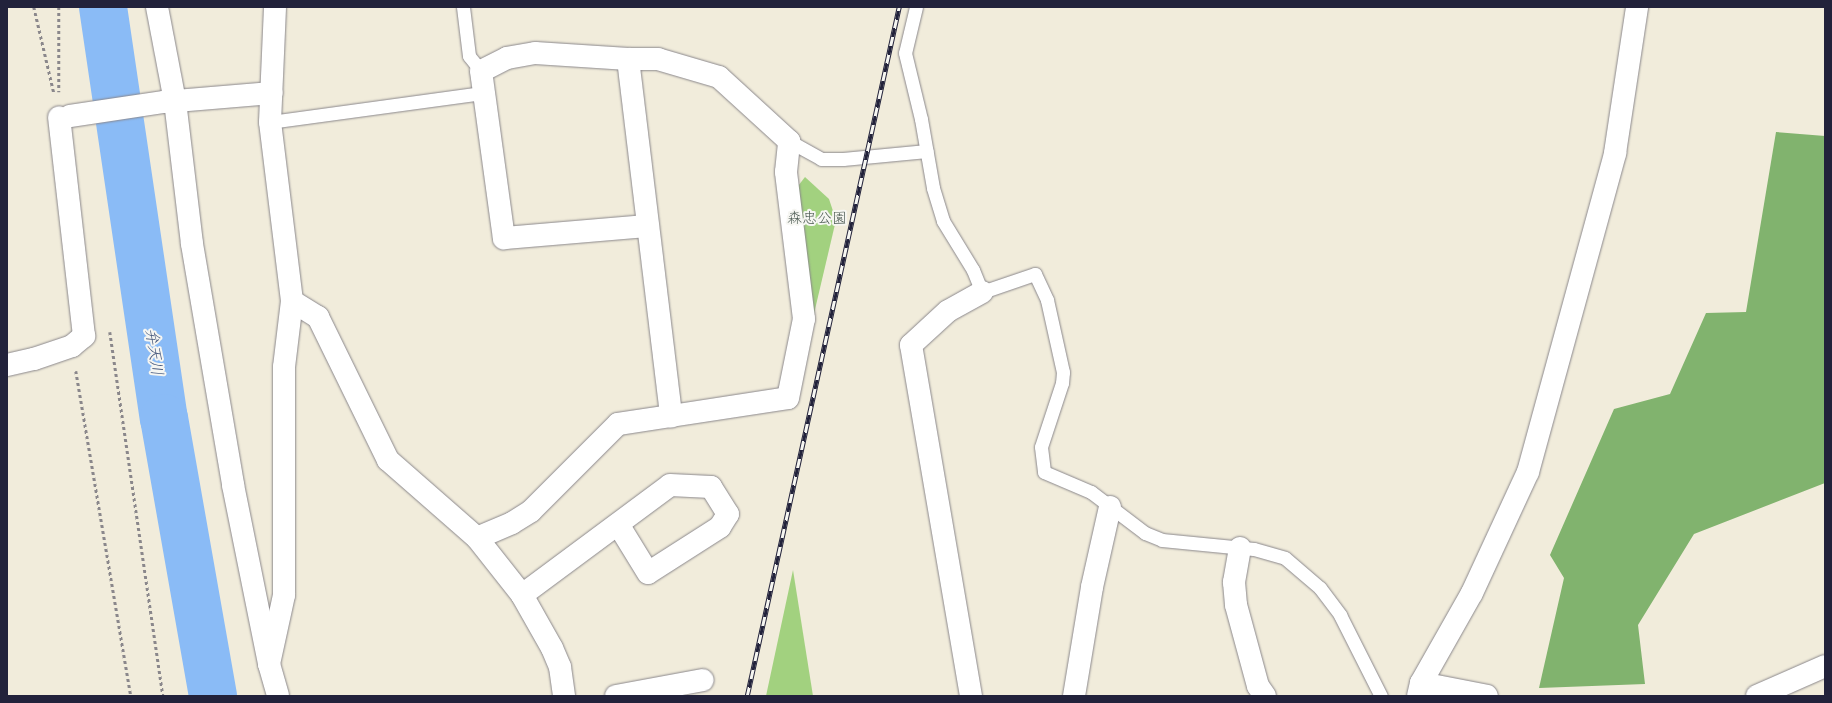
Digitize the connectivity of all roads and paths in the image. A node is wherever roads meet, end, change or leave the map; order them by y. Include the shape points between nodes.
1 (34, 7) edge
2 (59, 7) edge
3 (157, 7) edge
4 (275, 7) edge
5 (463, 7) edge
6 (916, 7) edge
7 (1637, 7) edge
8 (628, 59) junction
9 (481, 71) junction
10 (483, 93) junction
11 (272, 94) junction
12 (170, 102) junction
13 (64, 116) junction
14 (270, 122) junction
15 (789, 141) junction
16 (927, 151) junction
17 (648, 226) junction
18 (982, 292) junction
19 (292, 302) junction
20 (110, 327) dead end
21 (72, 346) junction
22 (7, 365) edge
23 (670, 416) junction
24 (1110, 507) junction
25 (618, 524) junction
26 (477, 538) junction
27 (1240, 548) junction
28 (522, 596) junction
29 (269, 664) junction
30 (1825, 666) edge
31 (703, 680) dead end
32 (1419, 689) edge
33 (131, 696) edge
34 (163, 696) edge
35 (278, 696) edge
36 (564, 696) edge
37 (616, 696) edge
38 (971, 696) edge
39 (1074, 696) edge
40 (1265, 696) edge
41 (1381, 696) edge
42 (1487, 696) edge
43 (1757, 696) edge

1 - 13 path
2 - 13 path
3 - 12 street
4 - 11 street
5 - 9 lane via 469,56
6 - 16 lane via 906,53
7 - 32 street via 1615,153 1528,472 1472,593
8 - 9 street via 535,53 507,58
8 - 15 street via 658,59 719,77
8 - 17 street
9 - 10 street
10 - 14 lane
10 - 17 street via 504,238
11 - 12 street
11 - 14 street
12 - 13 street
12 - 29 street via 233,485
13 - 21 street via 84,336
14 - 19 street
15 - 16 lane via 821,159
15 - 23 street via 786,172 804,319 788,398
16 - 18 lane via 933,188 943,221 973,270
17 - 23 street
18 - 24 lane via 1035,274 1047,300 1063,372 1062,383 1041,447 1044,472 1091,492
18 - 38 street via 948,311 910,345
19 - 26 street via 318,316 388,460
19 - 29 street via 284,367 284,595
20 - 34 path
21 - 22 street via 34,360
21 - 33 path
23 - 26 street via 618,424 531,511 512,523
24 - 27 lane via 1145,533 1162,540
24 - 39 street via 1092,587
25 - 25 street via 670,485 712,487 728,514 720,527 648,573
25 - 28 street
26 - 28 street
27 - 40 street via 1234,582 1236,605 1258,686
27 - 41 lane via 1254,549 1285,558 1320,588 1358,646
28 - 36 street via 560,667
29 - 35 street
30 - 43 street
31 - 37 street
32 - 42 street

